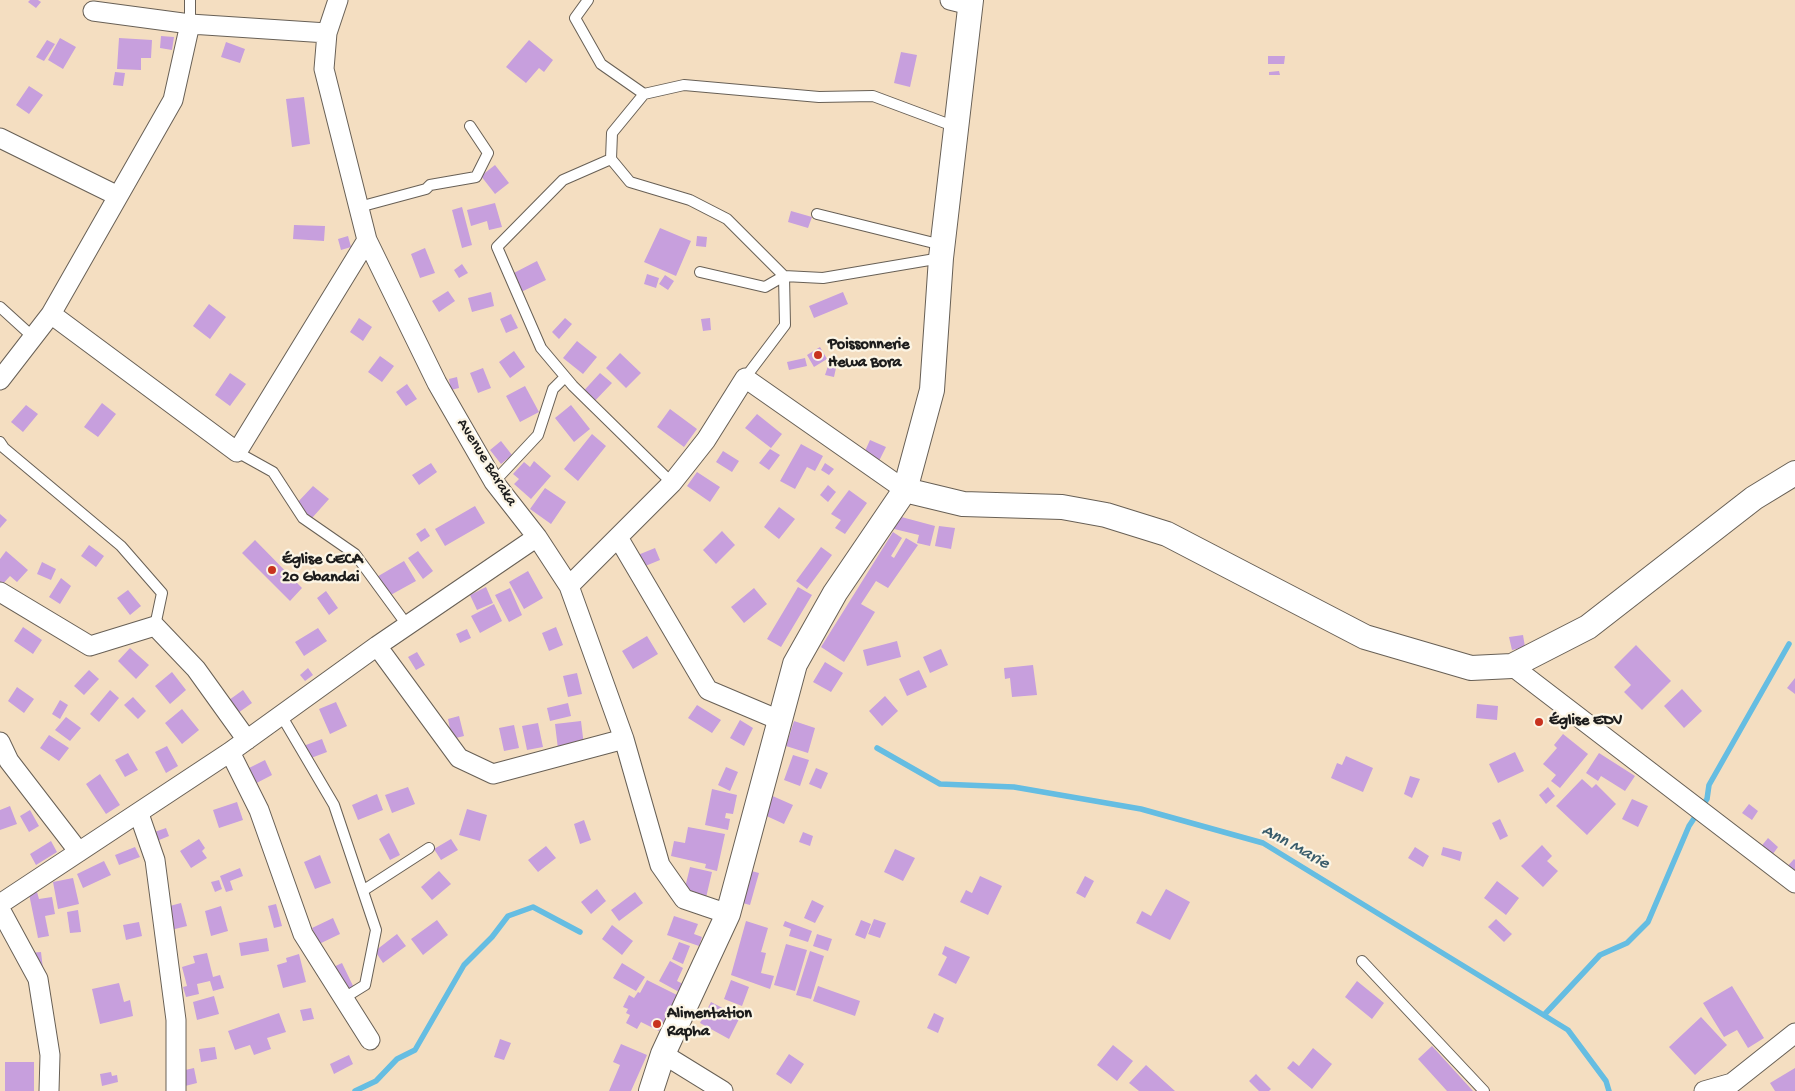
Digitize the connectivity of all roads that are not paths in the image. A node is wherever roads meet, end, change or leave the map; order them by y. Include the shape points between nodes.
1 (190, 0) edge
2 (338, 0) edge
3 (588, 0) edge
4 (964, 2) edge
5 (93, 11) dead end
6 (190, 24) junction
7 (327, 34) junction
8 (644, 94) junction
9 (470, 126) dead end
10 (956, 127) junction
11 (0, 138) edge
12 (611, 159) junction
13 (118, 196) junction
14 (358, 207) junction
15 (817, 214) dead end
16 (367, 240) junction
17 (942, 251) junction
18 (700, 272) dead end
19 (784, 276) junction
20 (0, 307) edge
21 (51, 314) junction
22 (33, 337) junction
23 (565, 377) junction
24 (745, 378) junction
25 (0, 380) edge
26 (0, 442) edge
27 (237, 452) junction
28 (1795, 473) edge
29 (494, 482) junction
30 (672, 483) junction
31 (905, 490) junction
32 (537, 537) junction
33 (619, 539) junction
34 (569, 586) junction
35 (0, 592) edge
36 (408, 625) junction
37 (155, 626) junction
38 (377, 646) junction
39 (1512, 666) junction
40 (281, 715) junction
41 (779, 720) junction
42 (624, 739) junction
43 (247, 740) junction
44 (0, 742) edge
45 (230, 752) junction
46 (5, 762) edge
47 (139, 814) junction
48 (429, 848) dead end
49 (79, 852) junction
50 (1795, 883) edge
51 (364, 890) junction
52 (0, 904) edge
53 (0, 909) edge
54 (728, 914) junction
55 (1362, 961) dead end
56 (344, 998) junction
57 (1795, 1033) edge
58 (370, 1040) dead end
59 (662, 1054) junction
60 (49, 1091) edge
61 (176, 1091) edge
62 (652, 1091) edge
63 (724, 1091) edge
64 (1484, 1091) edge
65 (1704, 1091) edge

1 - 6 lane
2 - 7 street, Avenue Baraka
3 - 8 lane via 575,18 602,64
4 - 10 street
5 - 6 street
6 - 7 street
6 - 13 street via 173,100
7 - 14 street, Avenue Baraka via 324,69
8 - 10 lane via 684,85 819,97 873,96
8 - 12 lane via 612,134
9 - 14 lane via 488,153 476,177 430,185 426,189
10 - 17 street
11 - 13 street
12 - 19 lane via 630,182 690,200 727,219
12 - 23 lane via 563,180 497,247 541,348
13 - 21 street
14 - 16 street, Avenue Baraka
15 - 17 lane
16 - 27 street
16 - 29 street, Avenue Baraka via 437,383
17 - 19 lane via 822,278
17 - 31 street via 932,390
18 - 19 lane via 765,287
19 - 24 lane via 785,325
20 - 22 lane
21 - 22 street
21 - 27 street
22 - 25 street
23 - 29 lane via 553,389 538,435
23 - 30 lane
24 - 30 street via 706,440
24 - 31 street
26 - 37 lane via 121,546 162,593
27 - 36 lane via 273,472 303,518 355,554
28 - 39 street via 1754,498 1588,627
29 - 32 street, Avenue Baraka
30 - 33 street
31 - 39 street via 963,504 1062,507 1106,515 1167,534 1366,637 1471,668
31 - 41 street via 834,593 795,664
32 - 34 street, Avenue Baraka
32 - 36 street
33 - 34 street
33 - 41 street via 708,690
34 - 42 street, Avenue Baraka
35 - 37 street via 90,646
36 - 38 street
37 - 43 street via 196,669
38 - 40 street
38 - 42 street via 459,758 492,774
39 - 50 street
40 - 43 street
40 - 51 lane via 334,805
41 - 54 street
42 - 54 street, Avenue Baraka via 660,865 684,899
43 - 45 street
44 - 46 street
45 - 47 street
45 - 56 street via 258,810 303,934
46 - 49 street
47 - 49 street
47 - 61 street via 156,860 176,1020
48 - 51 lane
49 - 52 street
51 - 56 lane via 376,930 365,984
53 - 60 street via 38,979 50,1055
54 - 59 street
55 - 64 lane
56 - 58 street
57 - 65 street via 1732,1083
59 - 62 street
59 - 63 street

